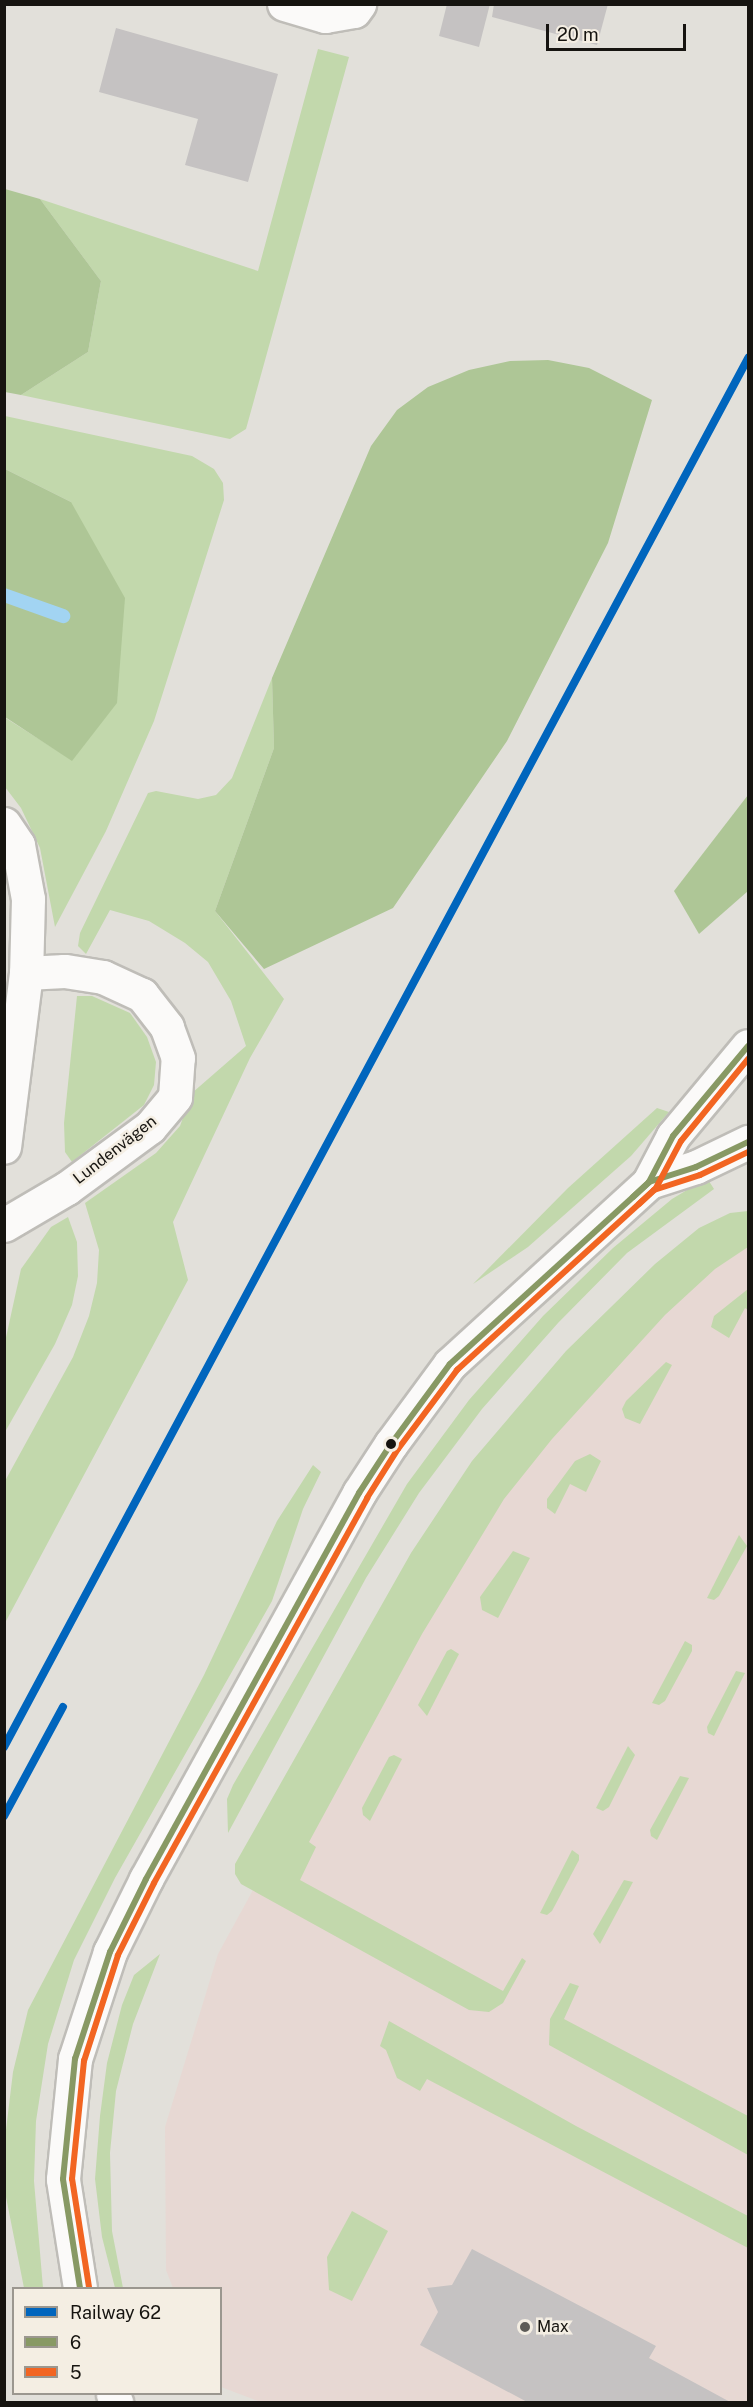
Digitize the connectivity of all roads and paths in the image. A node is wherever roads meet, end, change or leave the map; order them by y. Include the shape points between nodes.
1 (284, 4) edge
2 (357, 8) edge
3 (4, 824) edge
4 (26, 973) junction
5 (748, 1046) edge
6 (748, 1142) edge
7 (4, 1147) edge
8 (650, 1182) junction
9 (4, 1225) edge
10 (80, 2287) edge

1 - 2 street via 325,16
3 - 4 street via 18,846 28,898
4 - 7 street
4 - 9 street, Lundenvägen via 64,971 103,977 142,995 167,1027 178,1058 175,1096 150,1127 67,1188
5 - 8 street via 673,1136
6 - 8 street via 696,1167
8 - 10 street via 450,1364 391,1444 359,1493 146,1879 110,1952 75,2059 63,2179

